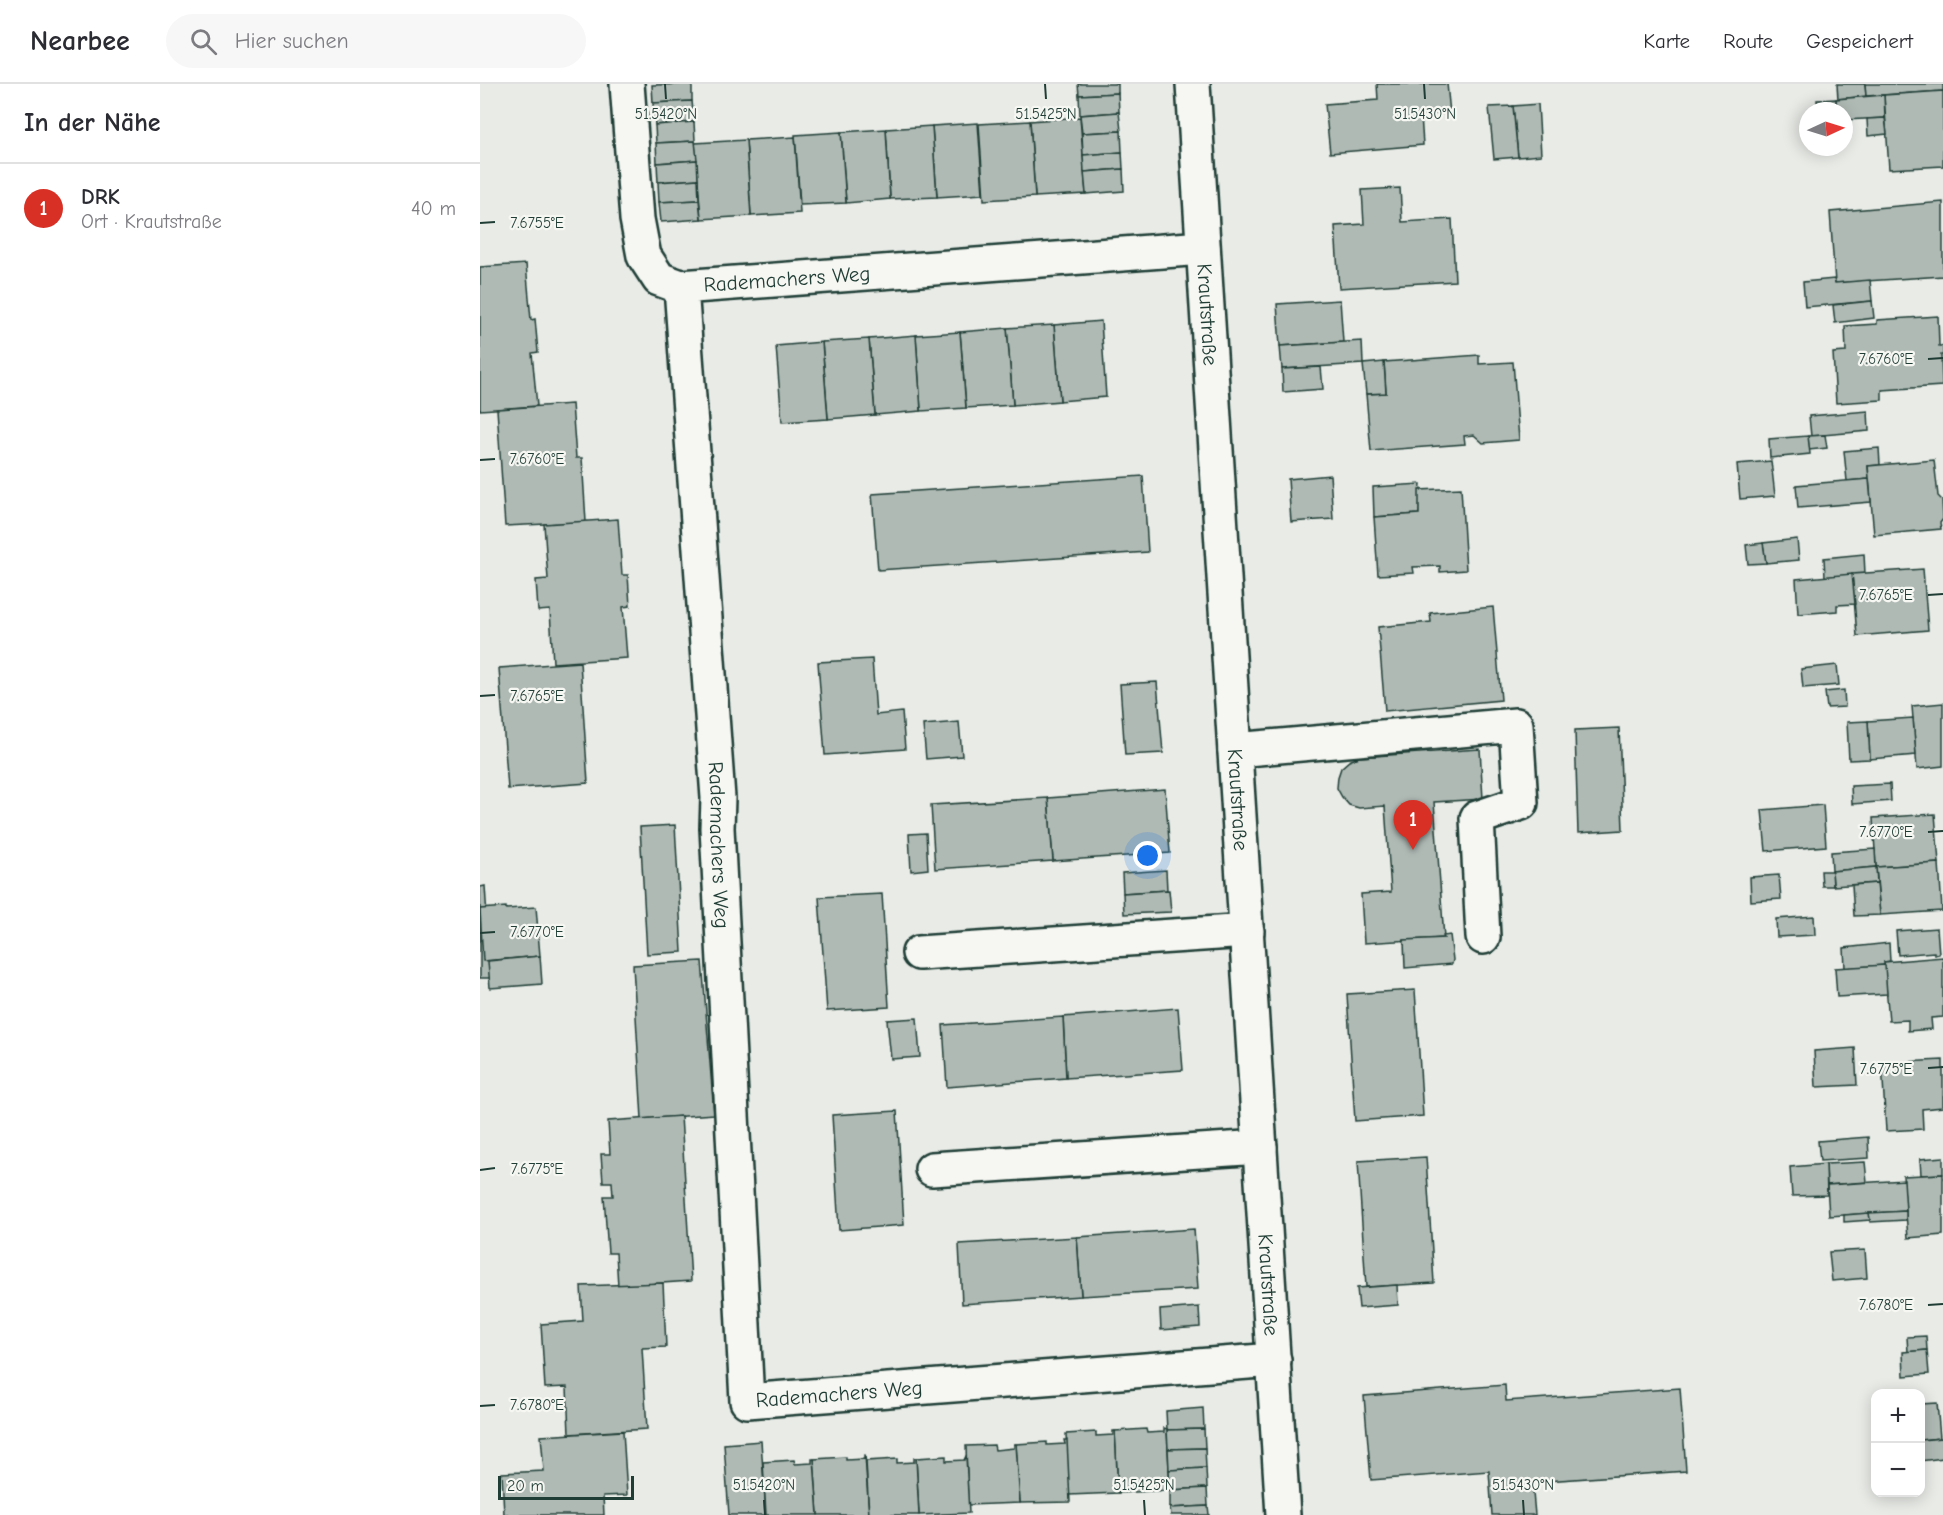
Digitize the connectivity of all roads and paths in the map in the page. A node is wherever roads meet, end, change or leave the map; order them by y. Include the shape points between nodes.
1 (627, 84) edge
2 (1193, 84) edge
3 (1203, 248) junction
4 (681, 287) junction
5 (1235, 750) junction
6 (1247, 931) junction
7 (1483, 937) dead end
8 (919, 953) dead end
9 (1260, 1147) junction
10 (932, 1169) dead end
11 (1274, 1360) junction
12 (1283, 1515) edge

1 - 4 street via 637,219 644,256 658,279
2 - 3 street, Krautstraße
3 - 4 street, Rademachers Weg
3 - 5 street, Krautstraße
4 - 11 street, Rademachers Weg via 718,798 747,1401
5 - 6 street, Krautstraße
5 - 7 street via 1516,725 1521,803 1477,818
6 - 8 street
6 - 9 street, Krautstraße
9 - 10 street
9 - 11 street, Krautstraße
11 - 12 street, Krautstraße

